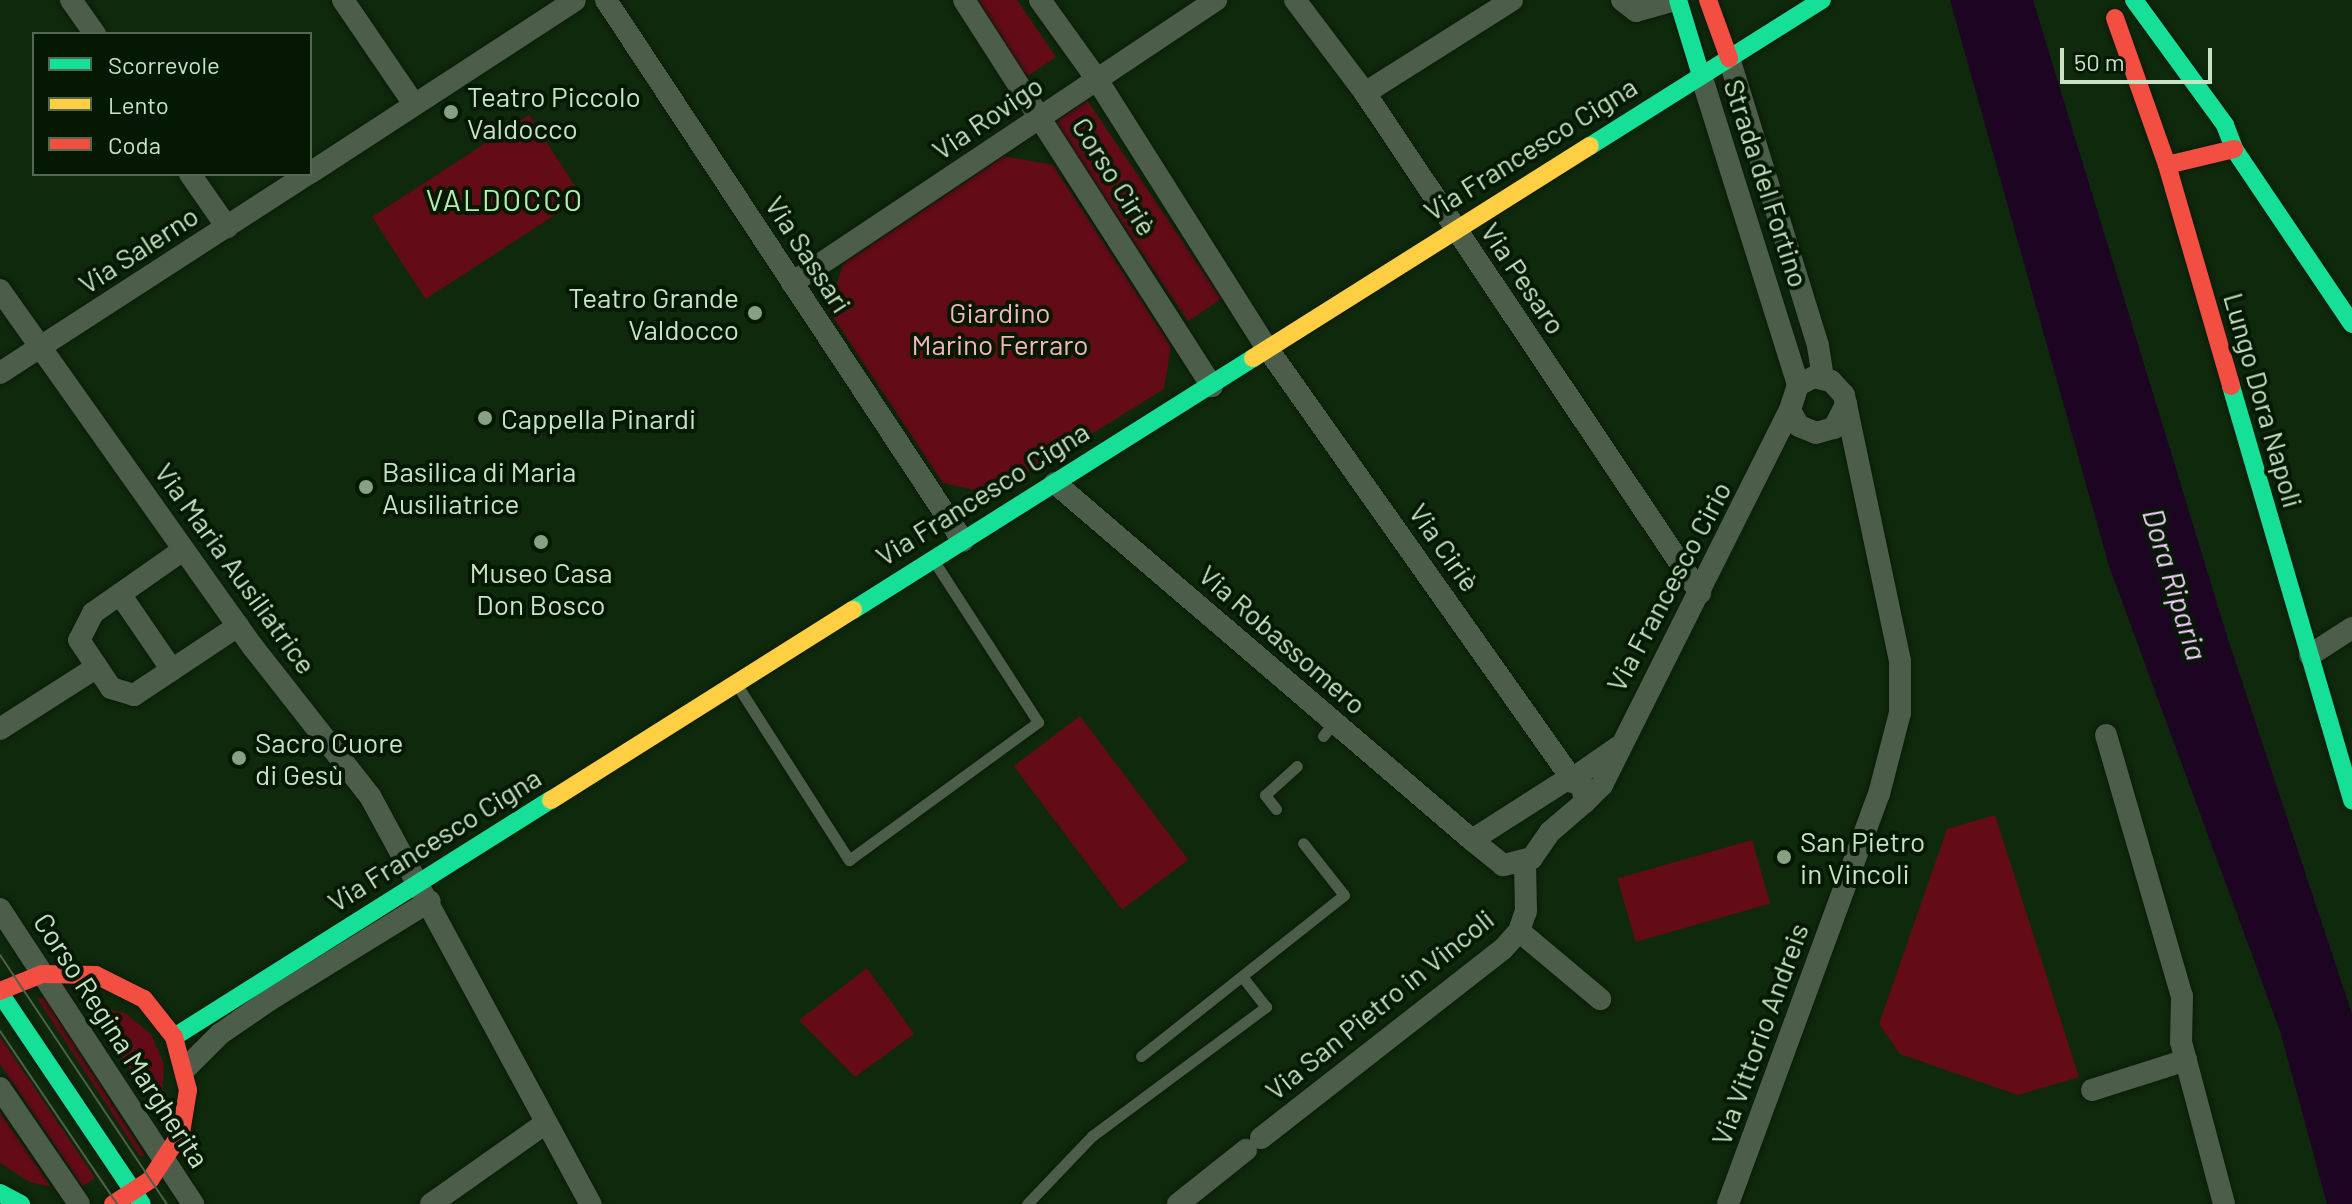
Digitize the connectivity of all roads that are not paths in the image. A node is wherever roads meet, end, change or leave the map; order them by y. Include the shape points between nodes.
1 (71, 0) edge
2 (343, 0) edge
3 (575, 0) edge
4 (606, 0) edge
5 (964, 0) edge
6 (1040, 0) edge
7 (1216, 0) edge
8 (1295, 0) edge
9 (1512, 0) edge
10 (1622, 0) edge
11 (1676, 0) edge
12 (1708, 0) edge
13 (1822, 0) edge
14 (2107, 0) edge
15 (2134, 0) edge
16 (2115, 18) junction
17 (94, 32) edge
18 (1729, 58) junction
19 (1701, 75) junction
20 (1096, 78) junction
21 (1365, 93) junction
22 (414, 104) junction
23 (1042, 116) junction
24 (2234, 149) junction
25 (2167, 165) junction
26 (312, 171) edge
27 (191, 176) edge
28 (304, 176) edge
29 (227, 227) junction
30 (1456, 231) junction
31 (792, 283) junction
32 (0, 290) edge
33 (2352, 324) edge
34 (42, 346) junction
35 (1268, 350) junction
36 (0, 373) edge
37 (1823, 378) junction
38 (1798, 385) junction
39 (1212, 386) junction
40 (1846, 404) junction
41 (1790, 410) junction
42 (1811, 432) junction
43 (1771, 452) junction
44 (1859, 462) junction
45 (1055, 483) junction
46 (963, 541) junction
47 (183, 550) junction
48 (933, 559) junction
49 (1700, 593) junction
50 (120, 594) junction
51 (238, 626) junction
52 (2352, 628) edge
53 (2310, 655) junction
54 (97, 667) junction
55 (172, 670) junction
56 (736, 683) junction
57 (0, 729) edge
58 (2106, 735) dead end
59 (1618, 747) junction
60 (1297, 766) dead end
61 (1572, 779) junction
62 (2352, 801) edge
63 (1585, 802) junction
64 (1276, 809) dead end
65 (1472, 840) junction
66 (1303, 843) dead end
67 (1525, 863) junction
68 (425, 892) junction
69 (0, 909) edge
70 (1519, 931) junction
71 (42, 974) junction
72 (1242, 976) junction
73 (0, 992) edge
74 (1600, 999) dead end
75 (174, 1037) junction
76 (1141, 1056) dead end
77 (2186, 1060) junction
78 (185, 1069) junction
79 (0, 1088) edge
80 (2092, 1090) dead end
81 (546, 1123) junction
82 (166, 1162) junction
83 (0, 1193) edge
84 (138, 1198) edge
85 (21, 1204) edge
86 (79, 1204) edge
87 (113, 1204) edge
88 (193, 1204) edge
89 (431, 1204) edge
90 (591, 1204) edge
91 (1027, 1204) edge
92 (1178, 1204) edge
93 (1728, 1204) edge
94 (2224, 1204) edge

1 - 17 street
2 - 22 street
3 - 22 street, Via Salerno
4 - 31 street, Via Sassari
5 - 23 street, Corso Ciriè
6 - 20 street, Corso Ciriè
7 - 20 street, Via Rovigo
8 - 21 street, Via Pesaro
9 - 21 street
10 - 11 street via 1636,11
11 - 19 street, Strada del Fortino
12 - 18 street, Strada del Fortino
13 - 18 street, Via Francesco Cigna
14 - 16 street, Lungo Dora Napoli
15 - 24 street via 2225,125
16 - 24 street via 2148,48 2212,135
16 - 25 street, Lungo Dora Napoli
18 - 19 street, Via Francesco Cigna
18 - 37 street, Strada del Fortino via 1818,346
19 - 30 street, Via Francesco Cigna
19 - 38 street, Strada del Fortino
20 - 23 street, Via Rovigo
20 - 35 street, Corso Ciriè
21 - 30 street, Via Pesaro
22 - 26 street, Via Salerno
23 - 31 street, Via Rovigo
23 - 39 street, Corso Ciriè
24 - 25 street
24 - 33 street
25 - 53 street, Lungo Dora Napoli
27 - 29 street
28 - 29 street, Via Salerno
29 - 34 street, Via Salerno
30 - 35 street, Via Francesco Cigna
30 - 49 street, Via Pesaro
31 - 46 street, Via Sassari
32 - 34 street, Via Maria Ausiliatrice
34 - 36 street, Via Salerno
34 - 47 street, Via Maria Ausiliatrice
35 - 39 street, Via Francesco Cigna
35 - 61 street, Via Ciriè
37 - 38 street
37 - 40 street via 1839,387
38 - 41 street
39 - 45 street, Via Francesco Cigna
40 - 42 street via 1834,428
40 - 44 street
41 - 42 street
41 - 43 street, Via Francesco Cirio
42 - 43 street
42 - 44 street
43 - 49 street, Via Francesco Cirio
44 - 93 street, Via Vittorio Andreis via 1900,661 1900,713 1879,794
45 - 46 street, Via Francesco Cigna
45 - 65 street, Via Robassomero via 1328,729
46 - 48 street, Via Francesco Cigna
47 - 50 street
47 - 51 street, Via Maria Ausiliatrice
48 - 56 street, Via Francesco Cigna
48 - 56 lane via 1038,722 849,860
49 - 59 street, Via Francesco Cirio
50 - 54 street via 93,613 79,640
50 - 55 street
51 - 55 street
51 - 68 street, Via Maria Ausiliatrice via 355,773
52 - 53 street
53 - 62 street, Lungo Dora Napoli
54 - 55 street via 111,688 134,695
54 - 57 street
56 - 68 street, Via Francesco Cigna
58 - 77 street via 2182,996
59 - 61 street, Via Francesco Cirio
59 - 63 street, Via Francesco Cirio via 1602,785
60 - 64 lane via 1265,795
61 - 63 street, Via Ciriè via 1585,790
61 - 65 street, Via Francesco Cirio via 1558,782
63 - 67 street, Via Francesco Cirio
65 - 67 street, Via Robassomero via 1503,865
66 - 72 lane via 1344,895
67 - 70 street, Via San Pietro in Vincoli via 1529,893
68 - 75 street, Via Francesco Cigna
68 - 78 street, Via Francesco Cigna via 220,1034
68 - 81 street, Via Maria Ausiliatrice
69 - 71 street, Corso Regina Margherita
70 - 74 street
70 - 92 street, Via San Pietro in Vincoli via 1479,970
71 - 73 street
71 - 75 street via 83,972 121,985 154,1009
71 - 82 street, Corso Regina Margherita
72 - 76 lane
72 - 91 lane via 1266,1007 1092,1136
73 - 84 street
75 - 78 street
77 - 80 street
77 - 94 street
78 - 82 street via 184,1123
79 - 86 street
81 - 89 street
81 - 90 street, Via Maria Ausiliatrice
82 - 84 street
82 - 88 street, Corso Regina Margherita
83 - 85 street
84 - 87 street

